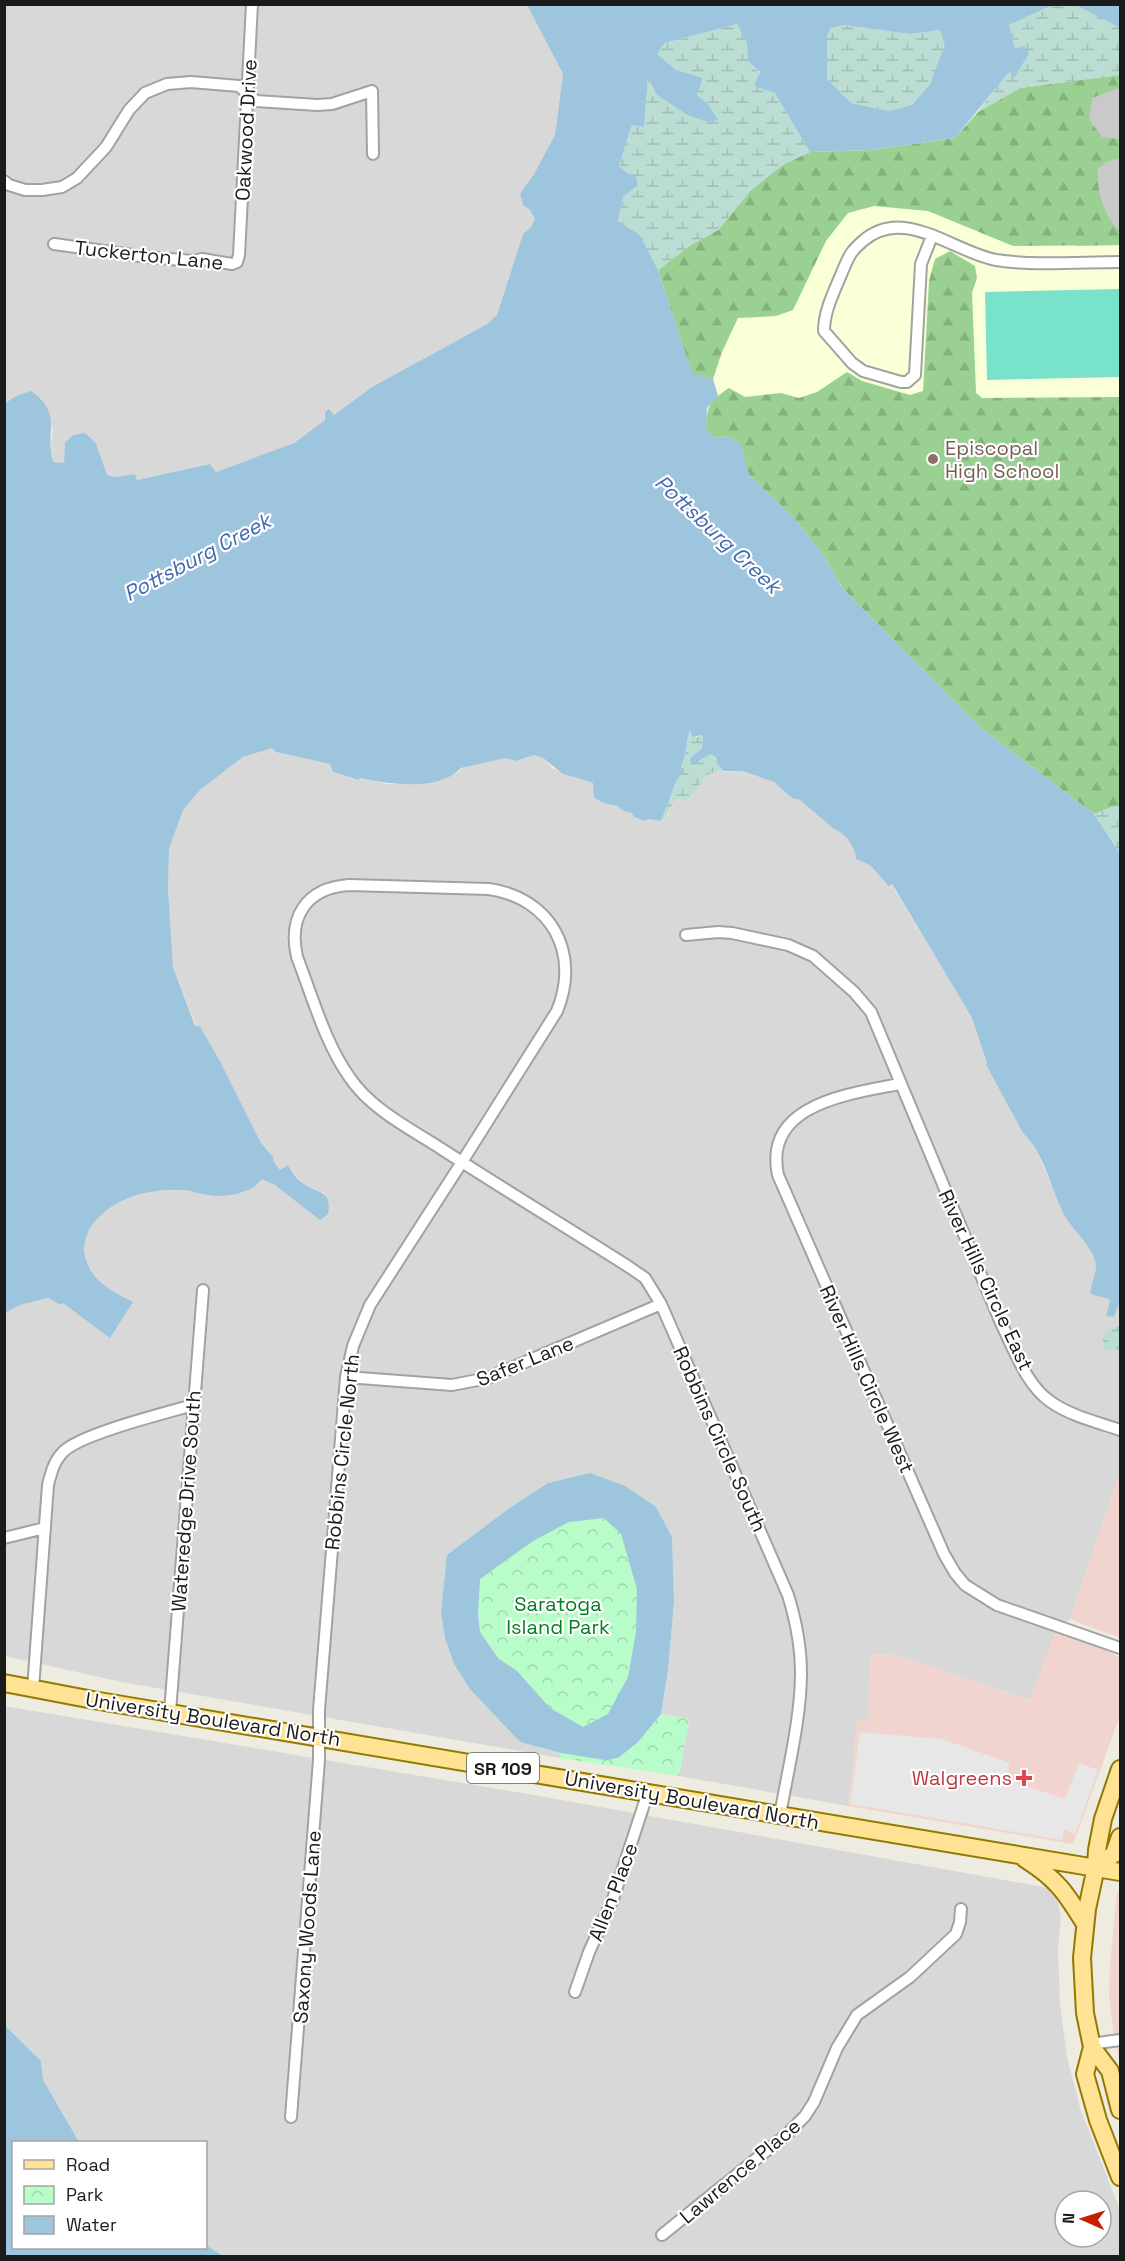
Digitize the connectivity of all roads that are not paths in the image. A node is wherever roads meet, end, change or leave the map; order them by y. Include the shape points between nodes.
1 (252, 4) edge
2 (247, 94) junction
3 (373, 154) dead end
4 (4, 181) edge
5 (932, 236) junction
6 (54, 244) dead end
7 (239, 255) joint
8 (1120, 262) edge
9 (686, 935) dead end
10 (560, 941) joint
11 (899, 1084) junction
12 (462, 1162) junction
13 (203, 1290) dead end
14 (661, 1304) junction
15 (345, 1377) junction
16 (193, 1405) junction
17 (1120, 1430) edge
18 (45, 1528) junction
19 (4, 1538) edge
20 (1120, 1648) edge
21 (4, 1683) edge
22 (33, 1689) junction
23 (170, 1712) junction
24 (319, 1736) junction
25 (1120, 1769) edge
26 (648, 1792) junction
27 (780, 1815) junction
28 (1120, 1837) edge
29 (1016, 1854) junction
30 (1096, 1867) junction
31 (1120, 1872) edge
32 (961, 1909) dead end
33 (1085, 1924) junction
34 (575, 1992) dead end
35 (1120, 2040) edge
36 (1091, 2046) junction
37 (1120, 2110) edge
38 (291, 2117) dead end
39 (1120, 2177) edge
40 (662, 2235) dead end

1 - 2 street, Oakwood Drive
2 - 3 street via 256,101 317,105 372,91
2 - 4 street via 238,86 167,84 145,93 129,110 106,147 77,178 62,187 25,190
2 - 7 street, Oakwood Drive
5 - 5 street via 895,226 873,232 849,253 824,319 824,331 863,371 901,382 915,375 921,264
5 - 8 street via 994,259
6 - 7 street, Tuckerton Lane via 232,264
9 - 11 street, River Hills Circle East via 732,933 788,945 813,956 871,1012
10 - 12 street, Robbins Circle North via 566,959 566,980 556,1011
10 - 12 street, Robbins Circle South via 541,913 522,899 489,889 333,886 303,907 294,930 297,957 328,1037 350,1078 381,1109
11 - 17 street, River Hills Circle East via 1025,1371 1049,1401
11 - 20 street, River Hills Circle West via 840,1095 792,1120 778,1141 778,1175 955,1573 965,1585 997,1605
12 - 14 street, Robbins Circle South via 645,1278
12 - 15 street, Robbins Circle North via 370,1305 352,1346
13 - 16 street, Wateredge Drive South
14 - 15 street, Safer Lane via 468,1384
14 - 27 street, Robbins Circle South via 788,1595 796,1622 801,1665 799,1701
15 - 24 street, Robbins Circle North
16 - 18 street via 83,1438 63,1451 51,1474
16 - 23 street, Wateredge Drive South
18 - 19 street
18 - 22 street
21 - 22 main road, University Boulevard North / SR 109
22 - 23 main road, University Boulevard North / SR 109
23 - 24 main road, University Boulevard North / SR 109
24 - 26 main road, University Boulevard North / SR 109
24 - 38 street, Saxony Woods Lane
25 - 30 main road via 1103,1819
26 - 27 main road, University Boulevard North / SR 109
26 - 34 street, Allen Place via 613,1899
27 - 29 main road, University Boulevard North / SR 109
28 - 30 main road via 1114,1854
29 - 30 main road, University Boulevard North / SR 109
29 - 33 main road via 1047,1873 1065,1892
30 - 31 main road, SR 109
30 - 33 main road
32 - 40 street, Lawrence Place via 956,1934 909,1977 857,2014 805,2116
33 - 36 main road via 1082,1958
35 - 36 street
36 - 37 main road via 1110,2071
36 - 39 main road via 1085,2074

